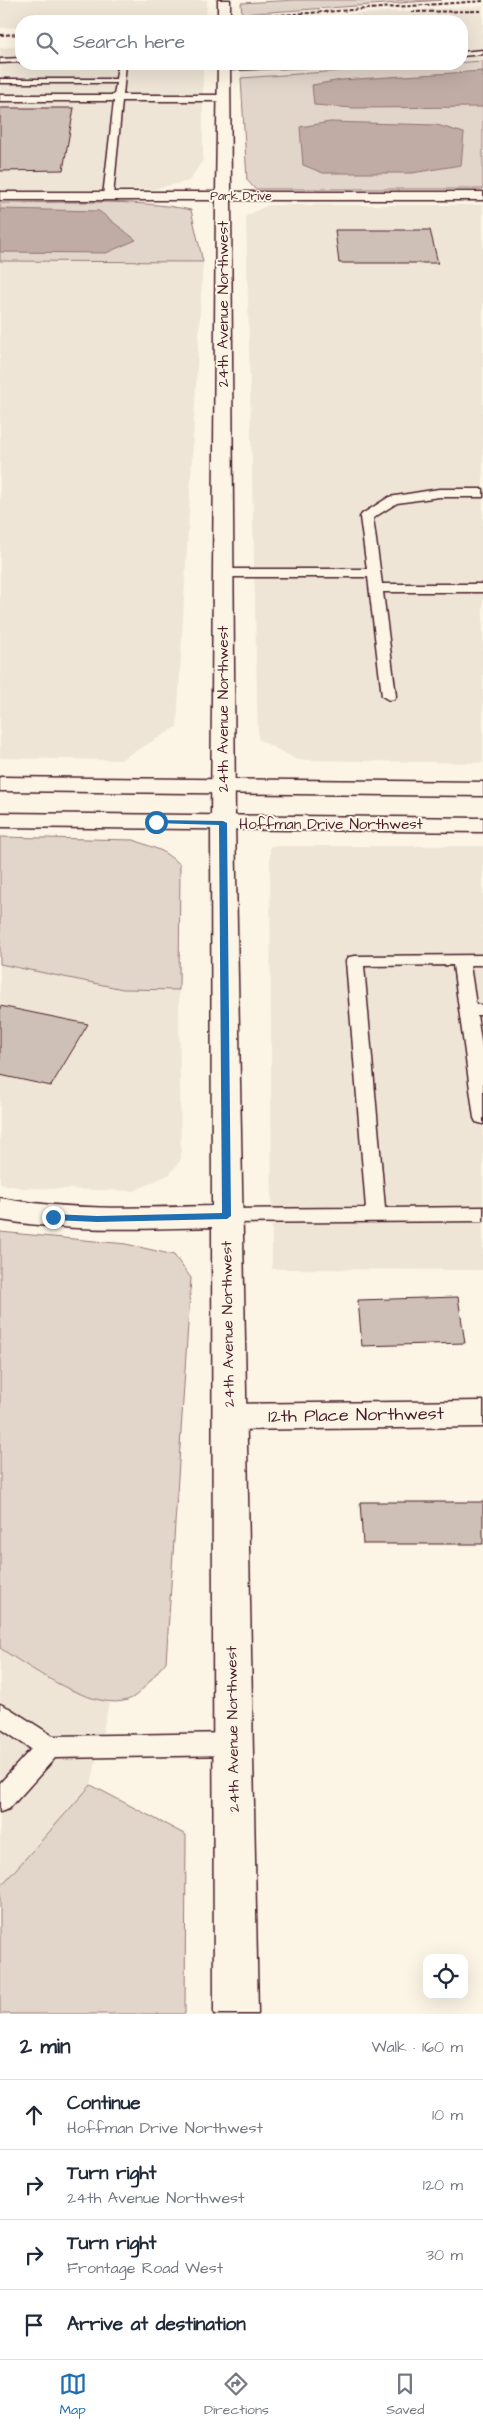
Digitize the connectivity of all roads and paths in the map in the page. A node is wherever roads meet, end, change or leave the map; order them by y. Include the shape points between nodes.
1 (224, 0) edge
2 (224, 15) edge
3 (483, 52) edge
4 (468, 53) edge
5 (15, 60) edge
6 (0, 61) edge
7 (121, 70) edge
8 (224, 70) edge
9 (0, 82) edge
10 (120, 82) junction
11 (0, 98) edge
12 (118, 98) junction
13 (224, 98) junction
14 (0, 196) edge
15 (108, 196) junction
16 (223, 196) junction
17 (483, 196) edge
18 (483, 493) edge
19 (223, 573) junction
20 (374, 573) junction
21 (376, 588) junction
22 (483, 588) edge
23 (389, 696) dead end
24 (0, 784) edge
25 (224, 786) junction
26 (483, 789) edge
27 (0, 820) edge
28 (223, 823) junction
29 (483, 825) edge
30 (483, 960) edge
31 (461, 961) junction
32 (475, 1010) edge
33 (483, 1118) edge
34 (0, 1209) edge
35 (483, 1214) edge
36 (376, 1215) junction
37 (227, 1216) junction
38 (483, 1414) edge
39 (230, 1417) junction
40 (0, 1715) edge
41 (234, 1744) junction
42 (49, 1747) junction
43 (0, 1801) edge
44 (236, 2014) edge

1 - 2 street
3 - 4 lane
5 - 6 lane
7 - 10 lane
8 - 13 street, 24th Avenue Northwest
9 - 10 lane
10 - 12 lane
11 - 12 lane
12 - 13 lane
12 - 15 lane
13 - 16 street, 24th Avenue Northwest
14 - 15 street, Park Drive
15 - 16 street, Park Drive
16 - 17 street, Park Drive
16 - 19 street, 24th Avenue Northwest
18 - 20 lane via 439,493 393,500 366,517
19 - 20 lane
19 - 25 street, 24th Avenue Northwest
20 - 21 lane
21 - 22 lane
21 - 23 lane
24 - 25 street
25 - 26 street
25 - 28 street, 24th Avenue Northwest
27 - 28 street, Hoffman Drive Northwest
28 - 29 street, Hoffman Drive Northwest
28 - 37 street, 24th Avenue Northwest
30 - 31 lane
31 - 32 lane
31 - 36 lane via 355,961
32 - 33 lane
34 - 37 street via 53,1217 97,1219
35 - 36 lane
36 - 37 lane
37 - 39 street, 24th Avenue Northwest
38 - 39 street, 12th Place Northwest
39 - 41 street, 24th Avenue Northwest
40 - 42 lane
41 - 42 lane
41 - 44 street, 24th Avenue Northwest
42 - 43 lane

